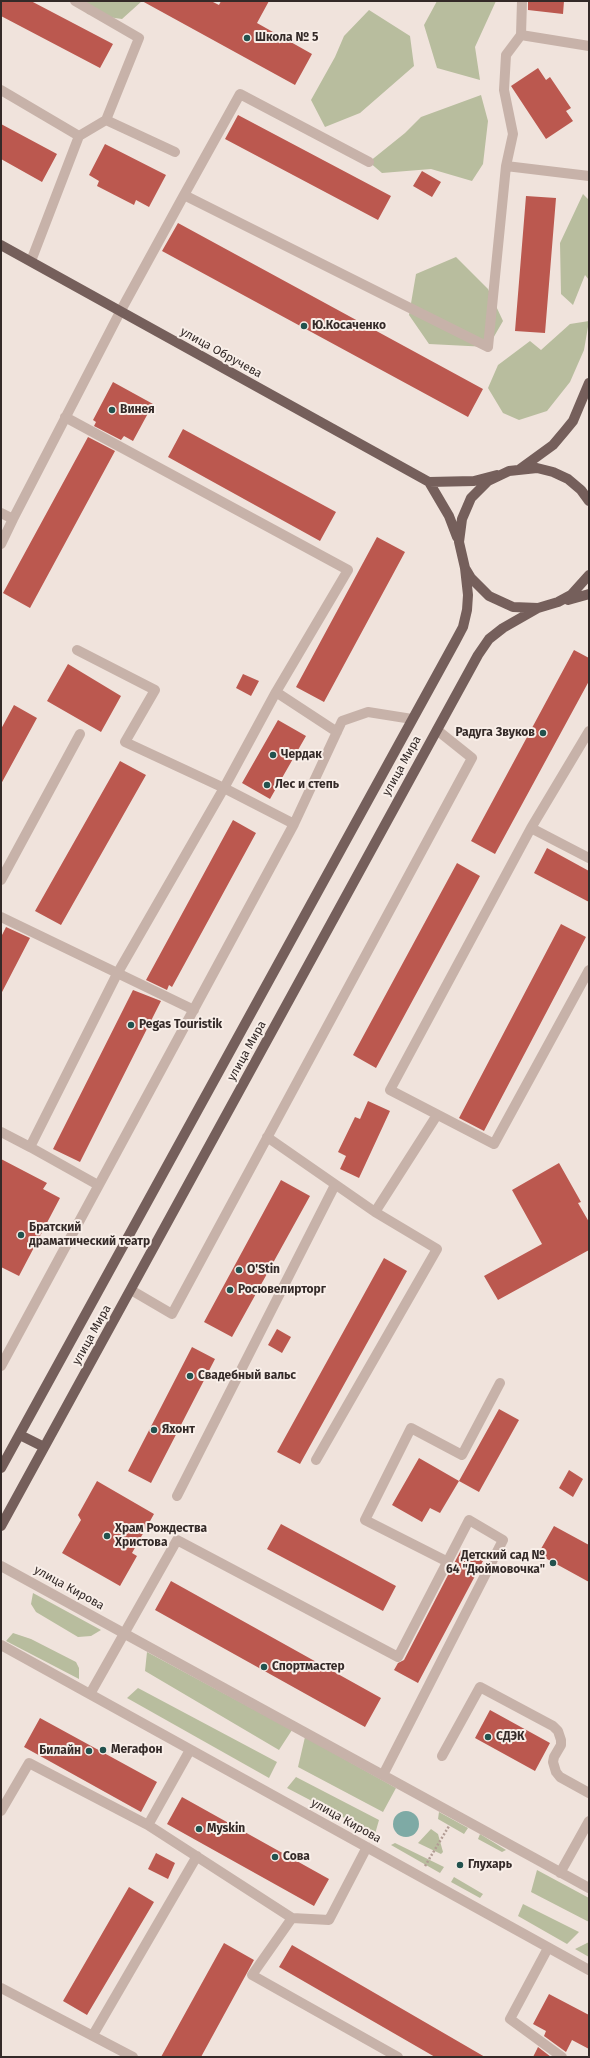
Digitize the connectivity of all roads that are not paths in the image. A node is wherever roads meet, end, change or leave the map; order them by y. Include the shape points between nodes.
1 (75, 1) edge
2 (522, 1) edge
3 (521, 35) junction
4 (589, 46) edge
5 (1, 90) edge
6 (106, 120) junction
7 (79, 136) junction
8 (175, 152) dead end
9 (369, 162) dead end
10 (506, 166) junction
11 (589, 176) edge
12 (184, 195) junction
13 (1, 245) edge
14 (31, 261) junction
15 (120, 312) junction
16 (589, 382) edge
17 (65, 417) junction
18 (520, 469) junction
19 (497, 476) junction
20 (429, 482) junction
21 (589, 502) edge
22 (1, 513) edge
23 (13, 519) junction
24 (459, 542) junction
25 (1, 544) edge
26 (465, 568) junction
27 (589, 575) edge
28 (589, 594) edge
29 (558, 602) junction
30 (538, 608) junction
31 (78, 650) dead end
32 (276, 692) junction
33 (412, 719) junction
34 (437, 730) junction
35 (589, 731) edge
36 (337, 732) junction
37 (80, 734) dead end
38 (224, 788) junction
39 (294, 824) junction
40 (532, 828) junction
41 (589, 858) edge
42 (1, 880) edge
43 (1, 917) edge
44 (589, 970) edge
45 (118, 974) junction
46 (194, 1010) junction
47 (437, 1114) junction
48 (1, 1132) edge
49 (267, 1137) junction
50 (30, 1147) junction
51 (98, 1185) junction
52 (335, 1185) junction
53 (375, 1212) junction
54 (131, 1290) junction
55 (1, 1366) edge
56 (500, 1383) dead end
57 (20, 1435) junction
58 (44, 1447) junction
59 (316, 1460) dead end
60 (1, 1468) edge
61 (177, 1496) dead end
62 (1, 1526) edge
63 (448, 1562) junction
64 (1, 1566) edge
65 (124, 1633) junction
66 (1, 1645) edge
67 (90, 1694) junction
68 (190, 1750) junction
69 (442, 1756) dead end
70 (383, 1775) junction
71 (589, 1793) edge
72 (1, 1811) edge
73 (589, 1821) edge
74 (148, 1825) junction
75 (367, 1847) junction
76 (197, 1856) junction
77 (560, 1872) junction
78 (589, 1888) edge
79 (292, 1918) junction
80 (548, 1948) junction
81 (589, 1970) edge
82 (1, 1988) edge
83 (93, 2035) junction
84 (134, 2057) edge
85 (398, 2057) edge
86 (562, 2057) edge

1 - 6 street via 138,38
2 - 3 street
3 - 4 street
3 - 10 street via 506,55 504,90 513,134
5 - 7 street
6 - 7 street
6 - 8 street
7 - 14 street
9 - 12 street via 240,94
10 - 11 street
10 - 12 street via 488,348
12 - 15 street
13 - 14 main road, улица Обручева
14 - 15 main road, улица Обручева
15 - 17 street
15 - 20 main road, улица Обручева
16 - 18 main road via 564,432 553,445
17 - 23 street
17 - 32 street via 348,570
18 - 19 main road
18 - 21 main road via 537,468 568,479 581,490
19 - 20 main road via 474,481
19 - 24 main road via 488,481 472,498 462,519
20 - 24 main road via 449,516
22 - 23 street
23 - 25 street
24 - 26 main road, улица Мира
26 - 30 main road via 489,596 512,607
26 - 33 main road, улица Мира via 468,610 463,626
27 - 29 main road via 576,590
28 - 29 main road
29 - 30 main road
30 - 34 main road, улица Мира via 489,639
31 - 38 street via 155,690 125,742
32 - 36 street
32 - 38 street
33 - 36 street via 368,712 342,720
33 - 57 main road, улица Мира
34 - 49 street via 472,758
34 - 54 main road, улица Мира
35 - 40 street
36 - 39 street
37 - 42 street
38 - 39 street
38 - 45 street
39 - 46 street
40 - 41 street
40 - 47 street via 390,1090
43 - 45 street
44 - 47 street via 494,1144
45 - 46 street
45 - 50 street
46 - 51 street
47 - 53 street
48 - 50 street
49 - 52 street
49 - 54 street via 172,1314
50 - 51 street
51 - 55 street
52 - 53 street
52 - 61 street
53 - 59 street via 437,1249
54 - 58 main road, улица Мира
56 - 63 street via 462,1455 411,1428 365,1520
57 - 58 main road
57 - 60 main road, улица Мира
58 - 62 main road, улица Мира
63 - 65 street via 398,1658 177,1540
63 - 70 street via 469,1520 503,1540
64 - 65 street, улица Кирова
65 - 67 street
65 - 70 street, улица Кирова
66 - 67 street, улица Кирова
67 - 68 street, улица Кирова
68 - 74 street
68 - 75 street, улица Кирова
69 - 71 street via 480,1687 553,1726 561,1740 553,1762 556,1772 560,1777
70 - 77 street, улица Кирова
72 - 74 street via 29,1763
73 - 77 street
74 - 76 street
75 - 79 street via 329,1920
75 - 80 street, улица Кирова
76 - 79 street
76 - 83 street
77 - 78 street, улица Кирова
79 - 85 street via 252,1975
80 - 81 street, улица Кирова
80 - 86 street via 510,2019
82 - 83 street
83 - 84 street

